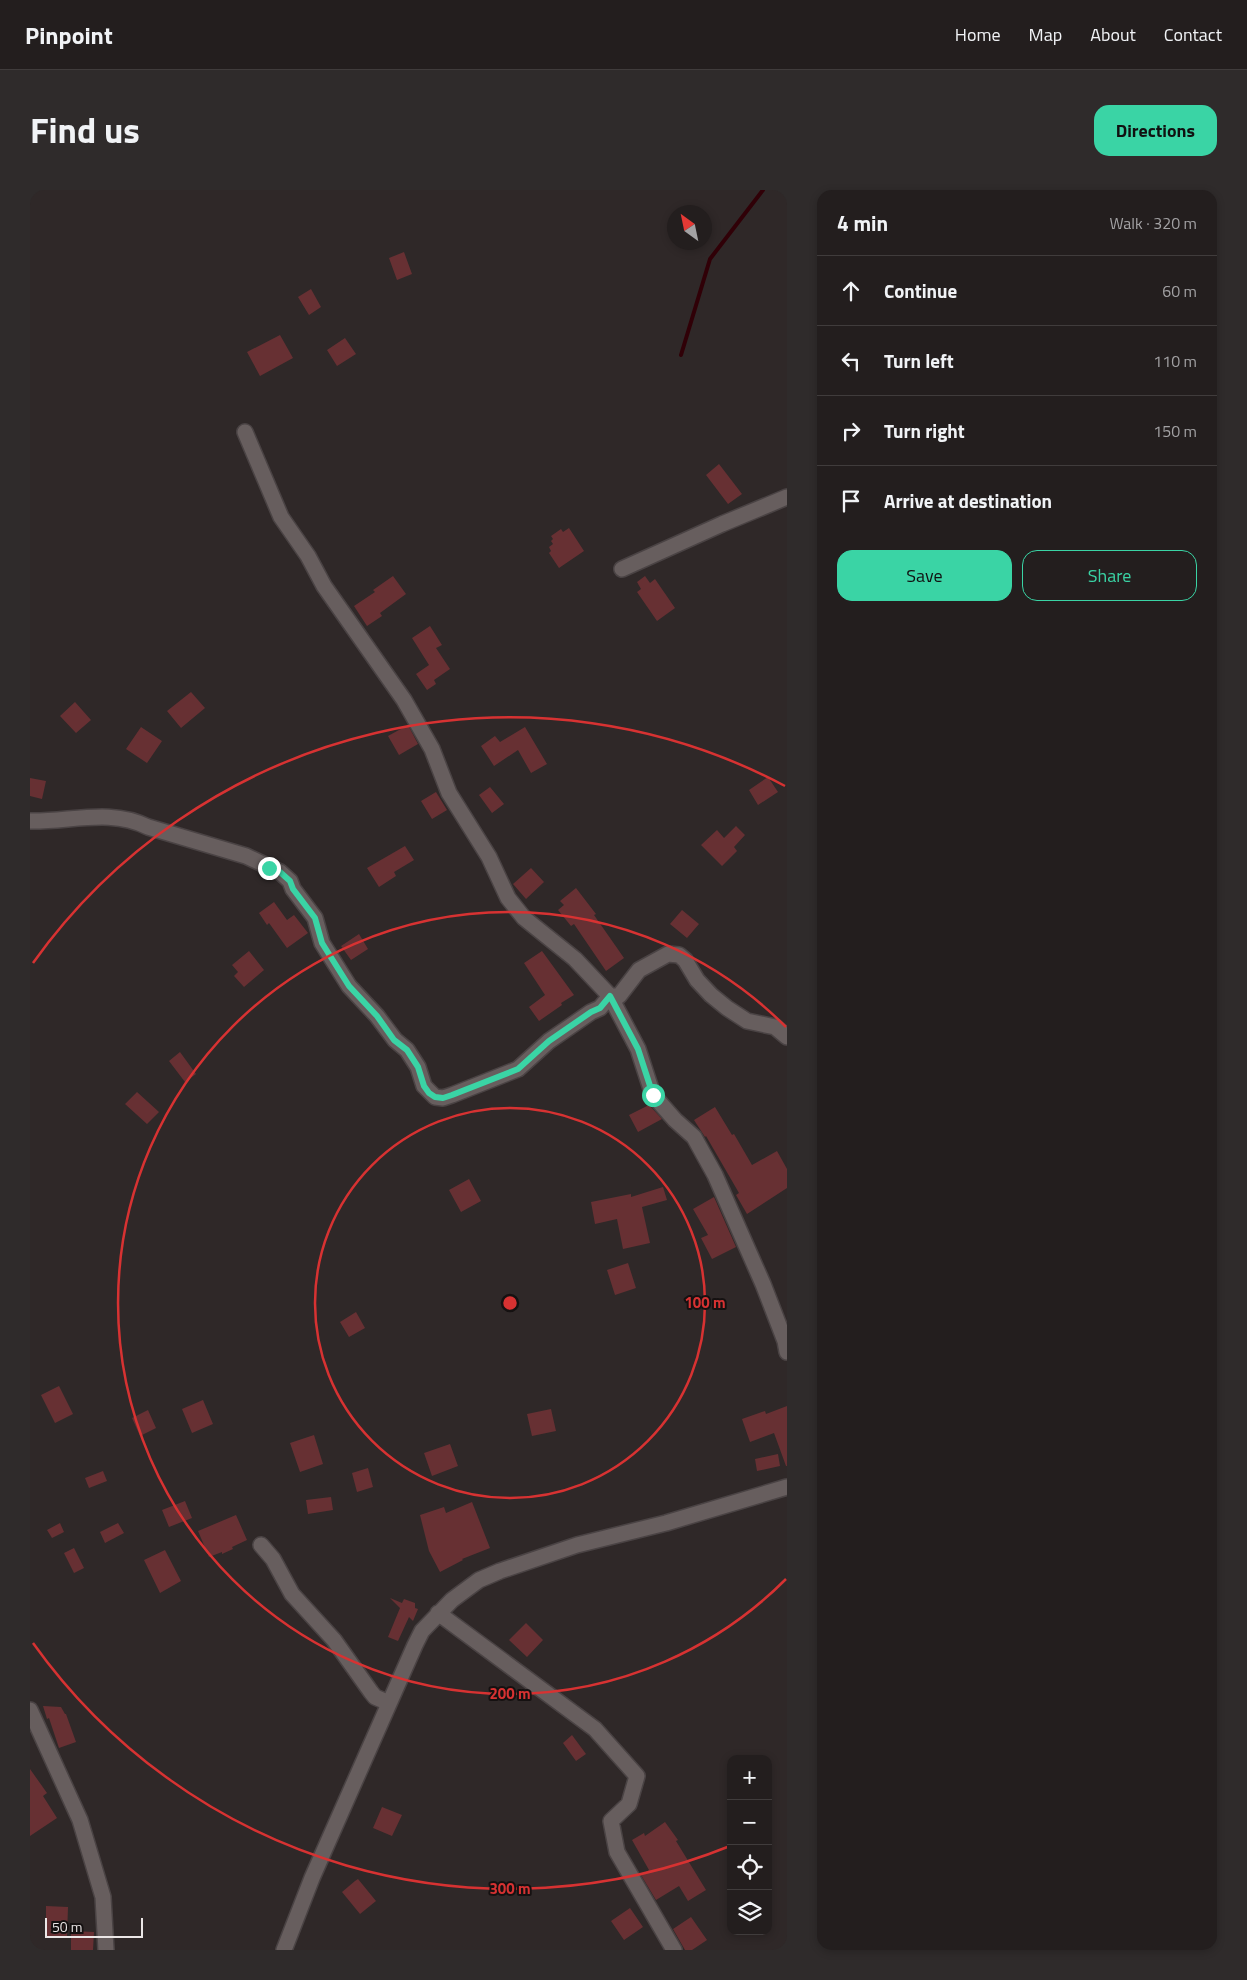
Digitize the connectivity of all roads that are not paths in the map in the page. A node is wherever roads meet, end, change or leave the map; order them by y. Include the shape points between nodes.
1 (246, 432) dead end
2 (787, 497) edge
3 (622, 569) dead end
4 (30, 822) edge
5 (610, 996) junction
6 (787, 1037) edge
7 (787, 1352) edge
8 (787, 1487) edge
9 (261, 1545) dead end
10 (438, 1613) junction
11 (389, 1703) junction
12 (30, 1710) edge
13 (106, 1950) edge
14 (284, 1950) edge
15 (674, 1950) edge

1 - 5 street via 281,517 324,586 404,700 432,749 449,793 489,857 508,898 524,918 575,959
2 - 3 street
4 - 5 street via 119,818 246,856 280,872 290,881 315,918 322,943 349,986 394,1040 407,1050 418,1067 424,1086 435,1097 452,1095 518,1069 549,1041 600,1008
5 - 6 street via 619,996 639,970 662,956 679,955 697,980 727,1008 747,1021 774,1028
5 - 7 street via 638,1049 653,1095 694,1137 715,1175 763,1284
8 - 10 street via 577,1545 500,1571 479,1580
9 - 11 street via 300,1606 334,1640 371,1692
10 - 11 street via 422,1631
10 - 15 street via 595,1729 637,1776 629,1804 611,1821 617,1852
11 - 14 street
12 - 13 street via 80,1820 103,1897

